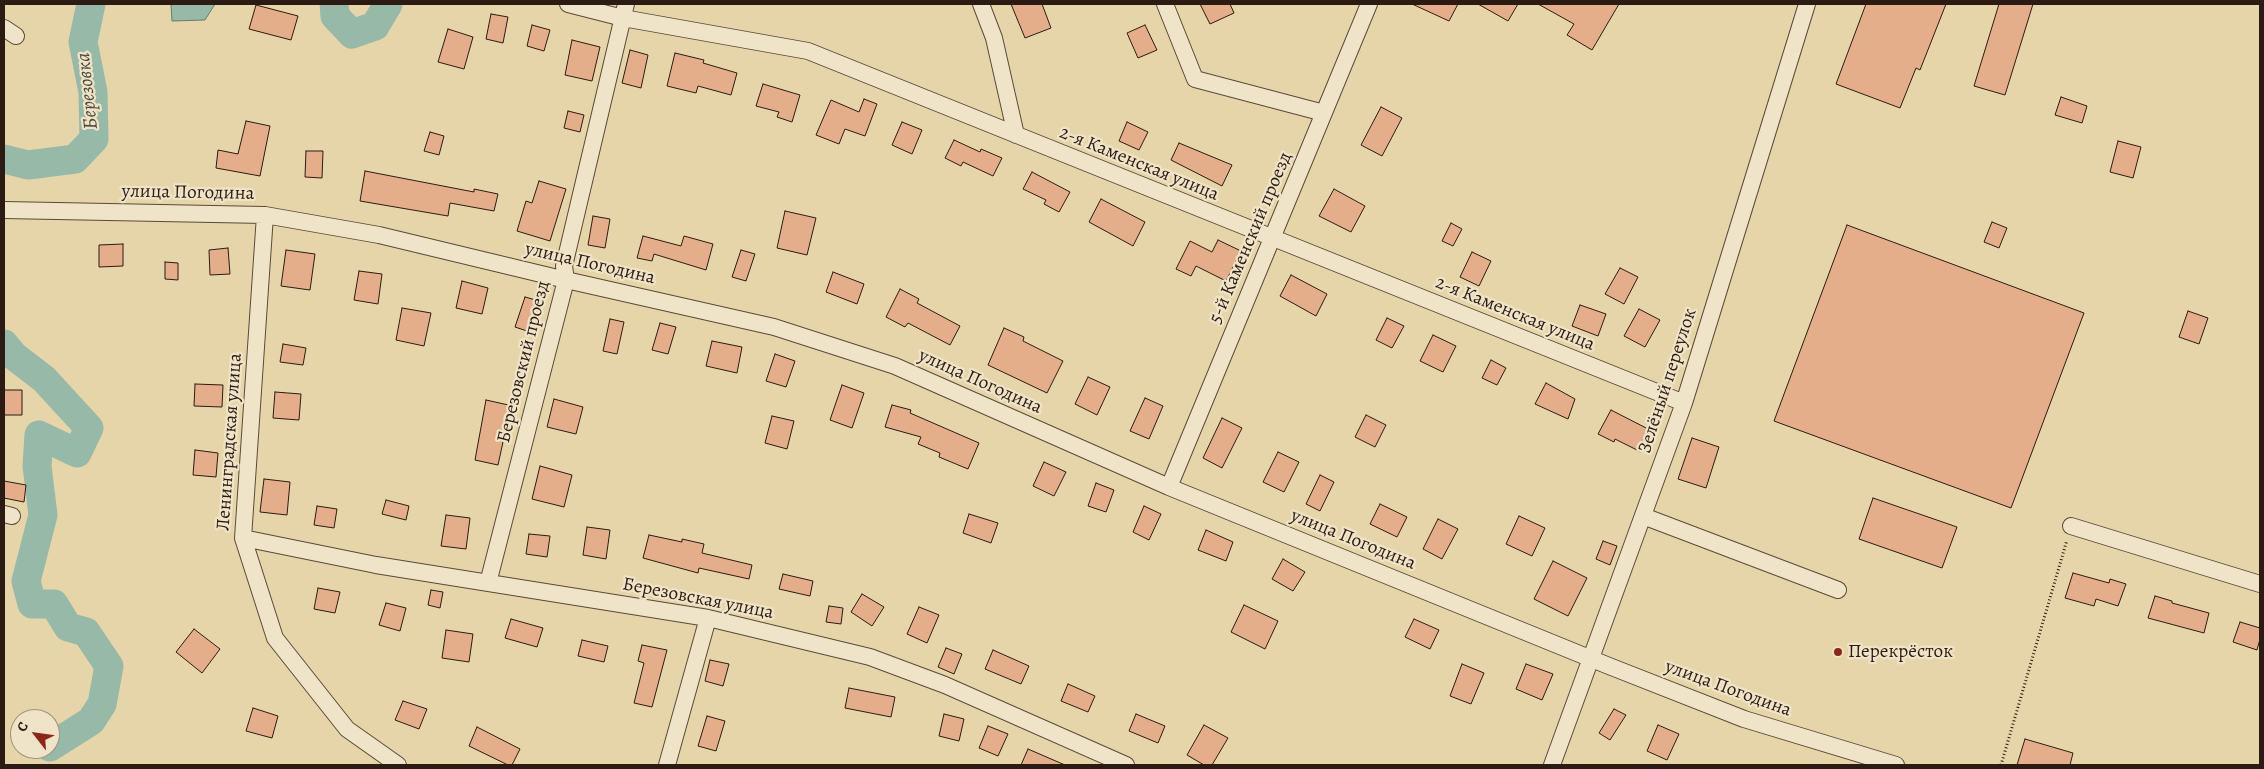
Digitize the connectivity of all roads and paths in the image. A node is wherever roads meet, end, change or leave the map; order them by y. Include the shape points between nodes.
1 (568, 4) edge
2 (981, 4) edge
3 (1165, 4) edge
4 (1807, 4) edge
5 (1364, 8) edge
6 (624, 11) edge
7 (1324, 113) junction
8 (1016, 135) junction
9 (4, 210) edge
10 (265, 215) junction
11 (1272, 239) junction
12 (566, 280) junction
13 (1684, 403) junction
14 (1169, 487) junction
15 (1643, 516) junction
16 (2071, 526) joint
17 (243, 538) junction
18 (488, 583) junction
19 (2260, 584) edge
20 (1838, 590) dead end
21 (708, 618) junction
22 (1592, 659) junction
23 (398, 765) edge
24 (667, 765) edge
25 (1126, 765) edge
26 (1552, 765) edge
27 (1896, 765) edge
28 (2001, 765) edge

1 - 6 street, 2-я Каменская улица
2 - 8 street via 994,38
3 - 7 street via 1194,79
4 - 13 street, Зелёный переулок
5 - 7 street, 5-й Каменский проезд
6 - 8 street, 2-я Каменская улица via 808,51
6 - 12 street, Березовский проезд via 564,266
7 - 11 street, 5-й Каменский проезд
8 - 11 street, 2-я Каменская улица
9 - 10 street, улица Погодина
10 - 12 street, улица Погодина via 379,234
10 - 17 street, Ленинградская улица
11 - 13 street, 2-я Каменская улица
11 - 14 street, 5-й Каменский проезд
12 - 14 street, улица Погодина via 774,326 895,366
12 - 18 street, Березовский проезд
13 - 15 street, Зелёный переулок
14 - 22 street, улица Погодина
15 - 20 street
15 - 22 street, Зелёный переулок
16 - 19 street
16 - 28 path
17 - 18 street, Березовская улица via 376,565
17 - 23 street, Ленинградская улица via 275,638 347,729
18 - 21 street, Березовская улица
21 - 24 street
21 - 25 street, Березовская улица via 870,657 945,685
22 - 26 street, Зелёный переулок
22 - 27 street, улица Погодина via 1744,719

